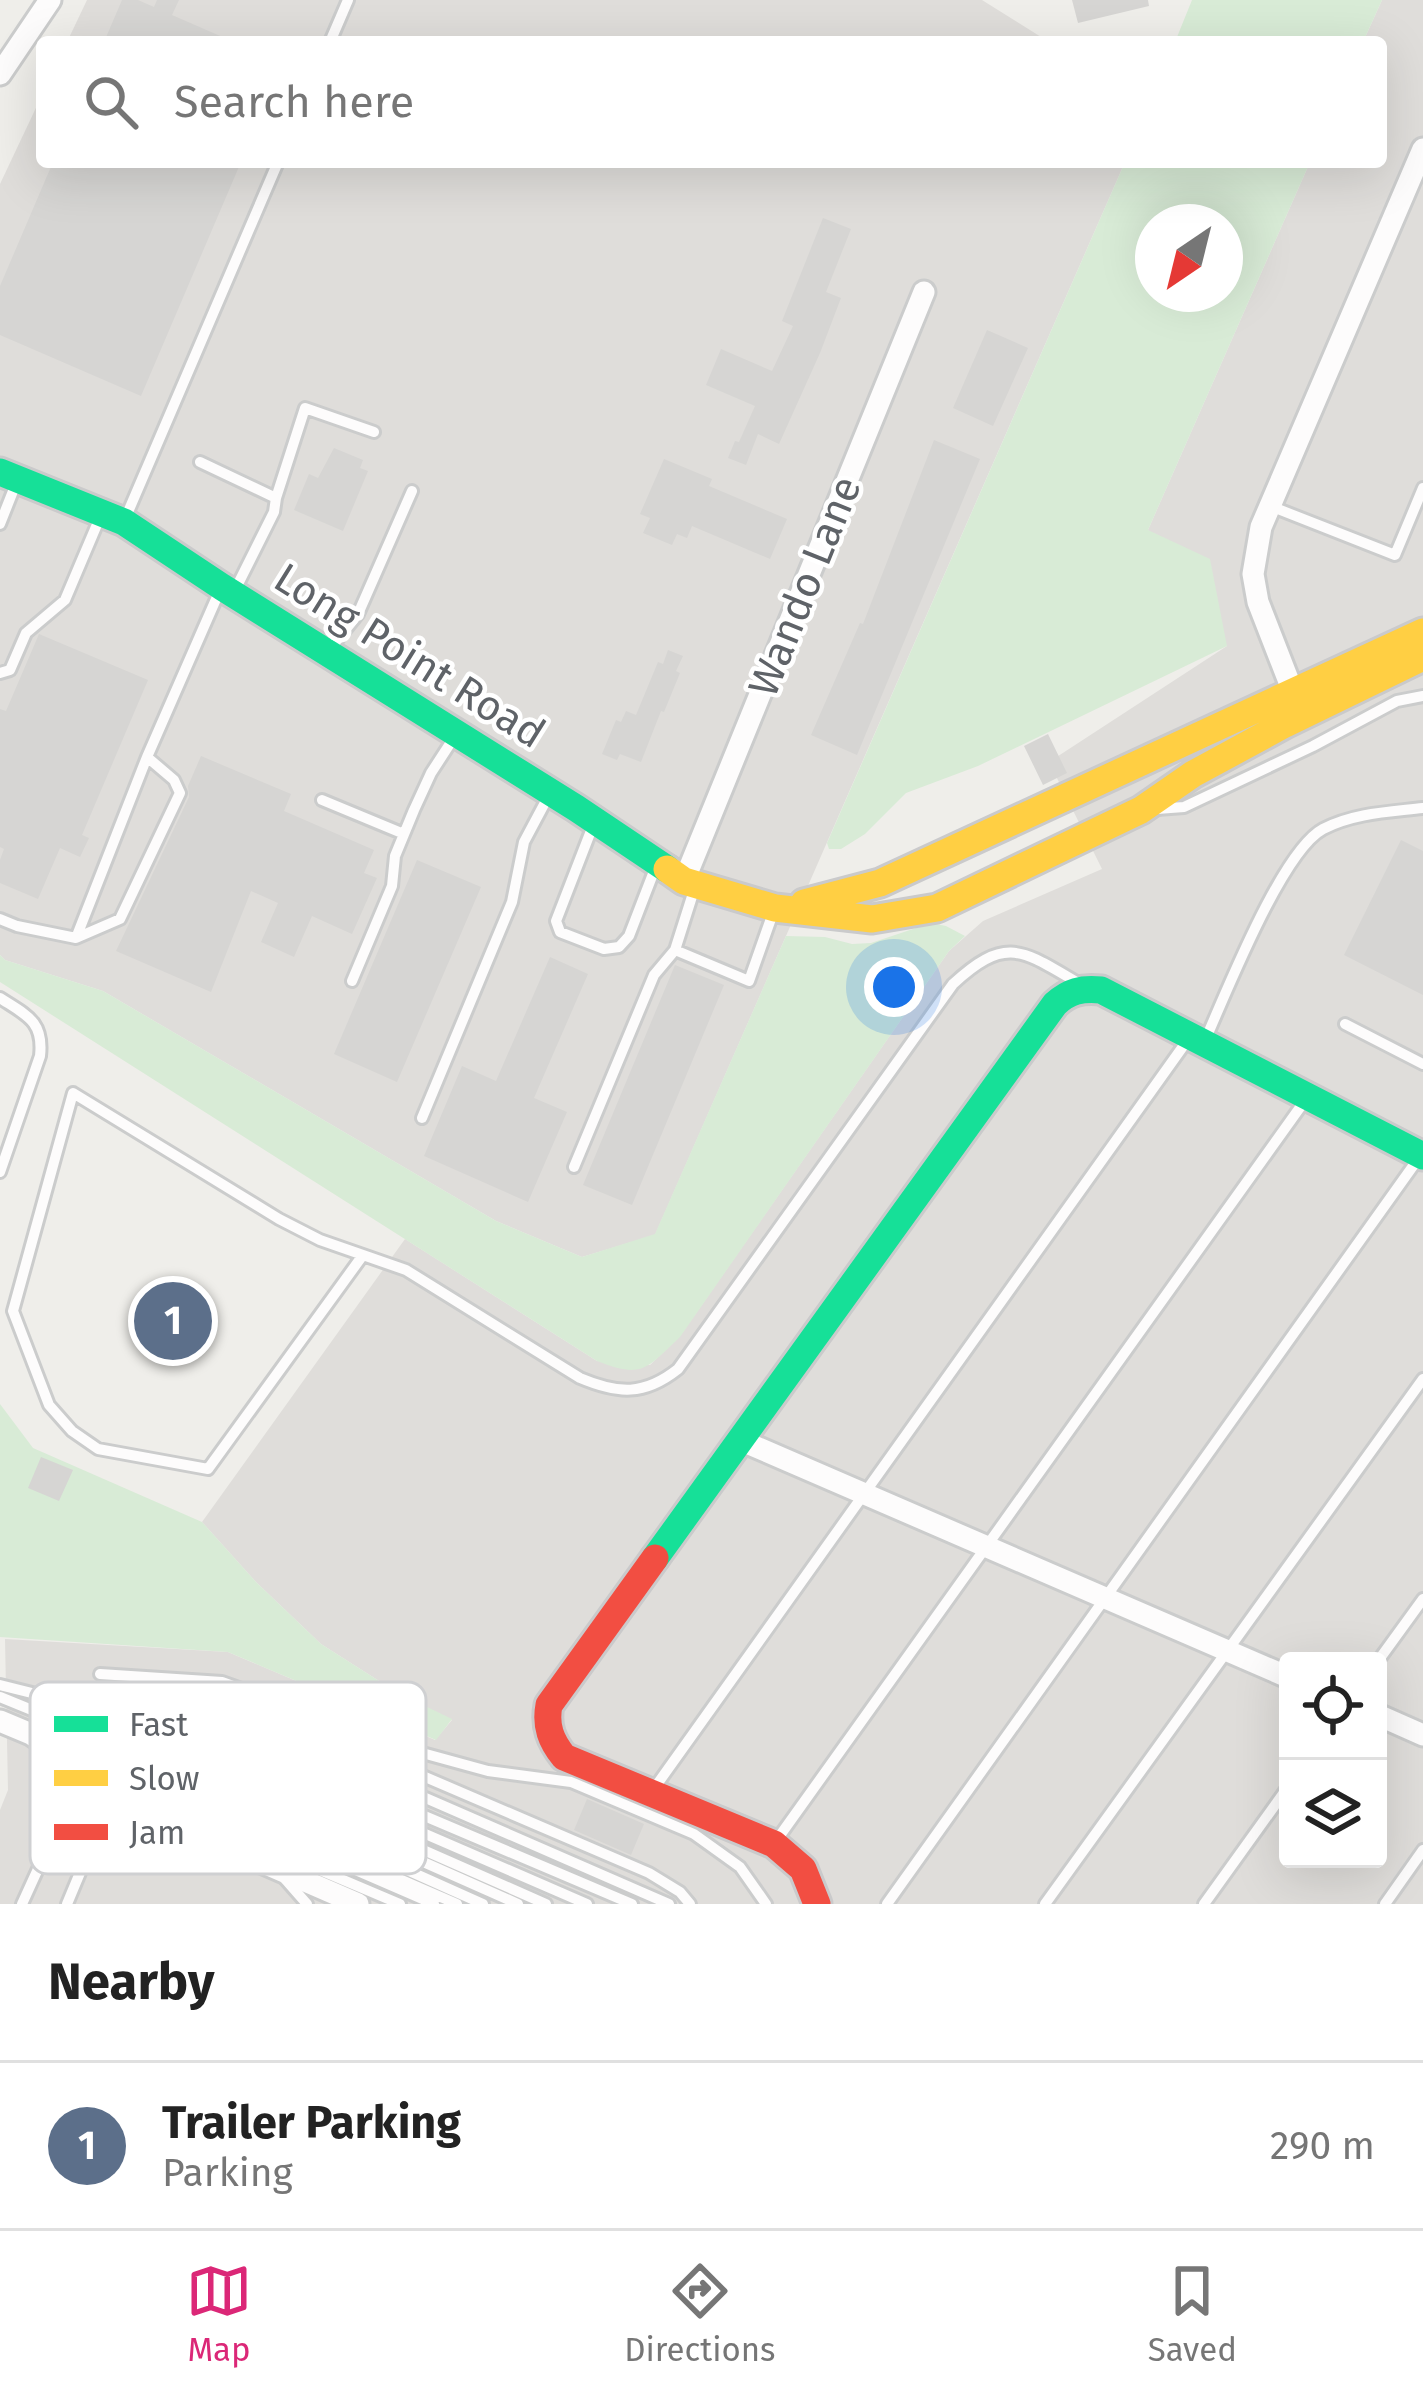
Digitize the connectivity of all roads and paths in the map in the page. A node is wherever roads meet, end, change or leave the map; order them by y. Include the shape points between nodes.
1 (50, 0) edge
2 (348, 0) edge
3 (333, 36) edge
4 (0, 74) edge
5 (1423, 149) edge
6 (275, 168) edge
7 (924, 292) dead end
8 (374, 432) dead end
9 (200, 462) dead end
10 (9, 475) edge
11 (1423, 488) edge
12 (412, 491) dead end
13 (277, 498) junction
14 (1270, 506) junction
15 (113, 517) junction
16 (0, 524) edge
17 (228, 590) junction
18 (1423, 632) edge
19 (327, 652) junction
20 (1423, 656) edge
21 (0, 673) edge
22 (1293, 692) junction
23 (1423, 696) edge
24 (457, 734) junction
25 (147, 757) junction
26 (551, 792) junction
27 (322, 800) dead end
28 (1423, 808) edge
29 (1142, 810) junction
30 (595, 821) junction
31 (404, 834) junction
32 (657, 863) junction
33 (690, 883) junction
34 (775, 908) junction
35 (0, 919) edge
36 (76, 938) junction
37 (675, 950) junction
38 (352, 982) dead end
39 (1086, 987) junction
40 (0, 998) edge
41 (1345, 1024) dead end
42 (1197, 1040) junction
43 (1423, 1064) edge
44 (1308, 1096) junction
45 (422, 1118) dead end
46 (1422, 1155) edge
47 (574, 1167) dead end
48 (0, 1172) edge
49 (363, 1255) junction
50 (1423, 1379) edge
51 (740, 1440) junction
52 (865, 1494) junction
53 (986, 1546) junction
54 (1105, 1598) junction
55 (1423, 1599) edge
56 (1227, 1651) junction
57 (1385, 1652) edge
58 (1279, 1673) edge
59 (100, 1674) dead end
60 (222, 1682) edge
61 (0, 1685) edge
62 (30, 1692) edge
63 (0, 1697) edge
64 (30, 1709) edge
65 (1387, 1719) edge
66 (0, 1721) edge
67 (30, 1735) edge
68 (1423, 1735) edge
69 (426, 1754) edge
70 (426, 1778) edge
71 (652, 1793) junction
72 (426, 1798) edge
73 (1279, 1800) edge
74 (426, 1817) edge
75 (426, 1834) edge
76 (774, 1844) junction
77 (1423, 1850) edge
78 (426, 1851) edge
79 (426, 1863) edge
80 (36, 1874) edge
81 (80, 1874) edge
82 (280, 1874) edge
83 (289, 1874) edge
84 (329, 1874) edge
85 (364, 1874) edge
86 (388, 1874) edge
87 (415, 1874) edge
88 (22, 1904) edge
89 (67, 1904) edge
90 (307, 1904) edge
91 (358, 1904) edge
92 (400, 1904) edge
93 (434, 1904) edge
94 (457, 1904) edge
95 (483, 1904) edge
96 (518, 1904) edge
97 (546, 1904) edge
98 (587, 1904) edge
99 (632, 1904) edge
100 (669, 1904) edge
101 (689, 1904) edge
102 (766, 1904) edge
103 (817, 1904) edge
104 (887, 1904) edge
105 (1045, 1904) edge
106 (1204, 1904) edge
107 (1384, 1904) edge

1 - 4 street
2 - 3 lane
5 - 14 street
6 - 15 lane
7 - 33 street, Wando Lane
8 - 13 lane via 305,408
9 - 13 lane
10 - 15 main road, Long Point Road
10 - 16 lane
11 - 14 lane via 1395,555
12 - 19 lane via 358,614
13 - 17 lane
14 - 22 street via 1253,574
15 - 17 main road, Long Point Road
15 - 21 lane via 65,600 26,633 10,670
17 - 19 main road, Long Point Road
17 - 25 lane
18 - 22 main road
19 - 24 main road, Long Point Road
20 - 29 main road, Long Point Road via 1192,774
22 - 34 main road via 880,883
23 - 29 lane via 1397,701 1184,807
24 - 26 main road, Long Point Road
24 - 31 lane
25 - 36 lane
25 - 36 lane via 180,793 120,919
26 - 30 main road, Long Point Road
26 - 45 lane via 524,842 512,902
27 - 31 lane
28 - 42 lane via 1362,815 1321,830 1299,849
29 - 34 main road, Long Point Road via 937,908 872,919
30 - 32 main road, Long Point Road
30 - 32 lane via 556,921 560,932 619,947
31 - 38 lane
32 - 33 main road, Long Point Road
33 - 34 main road, Long Point Road
33 - 37 lane
34 - 37 lane via 749,981
35 - 36 lane
37 - 47 lane via 654,975
39 - 42 main road
39 - 49 lane via 1016,951 994,953 953,984 678,1370 657,1386 605,1389 580,1378 406,1270
39 - 51 main road via 1055,1004
40 - 48 lane via 43,1036
41 - 43 lane
42 - 44 main road
42 - 52 lane
44 - 46 main road
44 - 53 lane
46 - 54 lane
49 - 49 lane via 279,1219 73,1094 13,1311 49,1405 72,1431 98,1449 208,1469
50 - 56 lane
51 - 52 street
51 - 71 main road via 546,1717 564,1757
52 - 53 street
52 - 71 lane
53 - 54 street
53 - 76 lane
54 - 56 street
54 - 104 lane
55 - 57 lane
56 - 58 street
56 - 105 lane
59 - 60 lane
61 - 62 lane
63 - 64 lane
65 - 68 street
66 - 67 street
69 - 102 lane via 571,1782 694,1834 740,1867
70 - 101 lane via 650,1873
71 - 76 main road
72 - 100 lane
73 - 106 lane
74 - 99 lane
75 - 98 lane
76 - 103 main road via 797,1859
77 - 107 lane
78 - 97 lane
79 - 96 lane
80 - 88 lane
81 - 89 lane
82 - 90 lane
83 - 91 street
84 - 92 lane
85 - 93 lane
86 - 94 lane
87 - 95 lane

